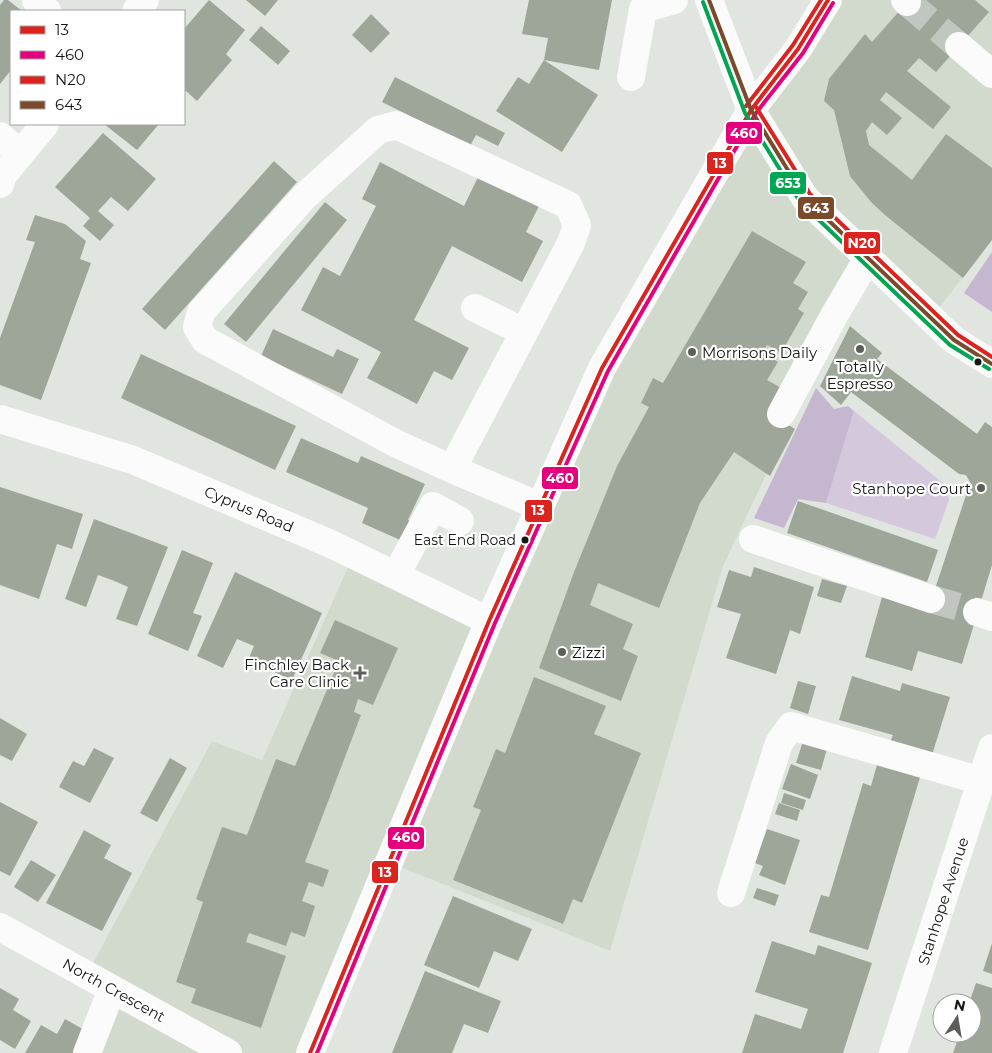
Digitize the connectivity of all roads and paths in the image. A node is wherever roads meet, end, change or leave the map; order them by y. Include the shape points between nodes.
1 (36, 0) edge
2 (145, 0) edge
3 (674, 0) edge
4 (709, 0) edge
5 (828, 0) edge
6 (46, 10) edge
7 (137, 10) edge
8 (959, 46) tunnel mouth
9 (992, 74) edge
10 (631, 77) dead end
11 (751, 110) junction
12 (44, 125) edge
13 (0, 136) edge
14 (20, 154) junction
15 (2, 180) edge
16 (868, 258) junction
17 (475, 308) dead end
18 (524, 332) junction
19 (992, 364) edge
20 (782, 414) dead end
21 (0, 419) edge
22 (452, 469) junction
23 (539, 506) junction
24 (460, 521) dead end
25 (753, 539) dead end
26 (396, 575) junction
27 (931, 599) tunnel mouth
28 (488, 621) junction
29 (992, 748) edge
30 (982, 781) junction
31 (731, 894) dead end
32 (0, 927) edge
33 (112, 989) junction
34 (87, 1053) edge
35 (228, 1053) edge
36 (310, 1053) edge
37 (893, 1053) edge

1 - 6 main road
2 - 7 main road
3 - 10 main road via 643,9
4 - 11 main road
5 - 11 main road via 798,49
8 - 9 main road
11 - 16 main road via 805,198
11 - 23 main road via 602,368
12 - 14 main road
13 - 14 main road
14 - 15 main road
16 - 19 main road via 954,340
16 - 20 main road
17 - 18 main road
18 - 22 main road
18 - 22 main road via 571,242 576,225 568,205 396,125 378,130 305,196 201,312 197,327 205,340 395,443
21 - 26 main road, Cyprus Road via 133,460
22 - 23 main road
23 - 28 main road
24 - 26 main road via 433,506
25 - 27 main road
26 - 28 main road, Cyprus Road
28 - 36 main road
29 - 30 main road, Stanhope Avenue
30 - 31 main road via 791,726 779,742
30 - 37 main road, Stanhope Avenue
32 - 33 main road, North Crescent
33 - 34 main road
33 - 35 main road, North Crescent

